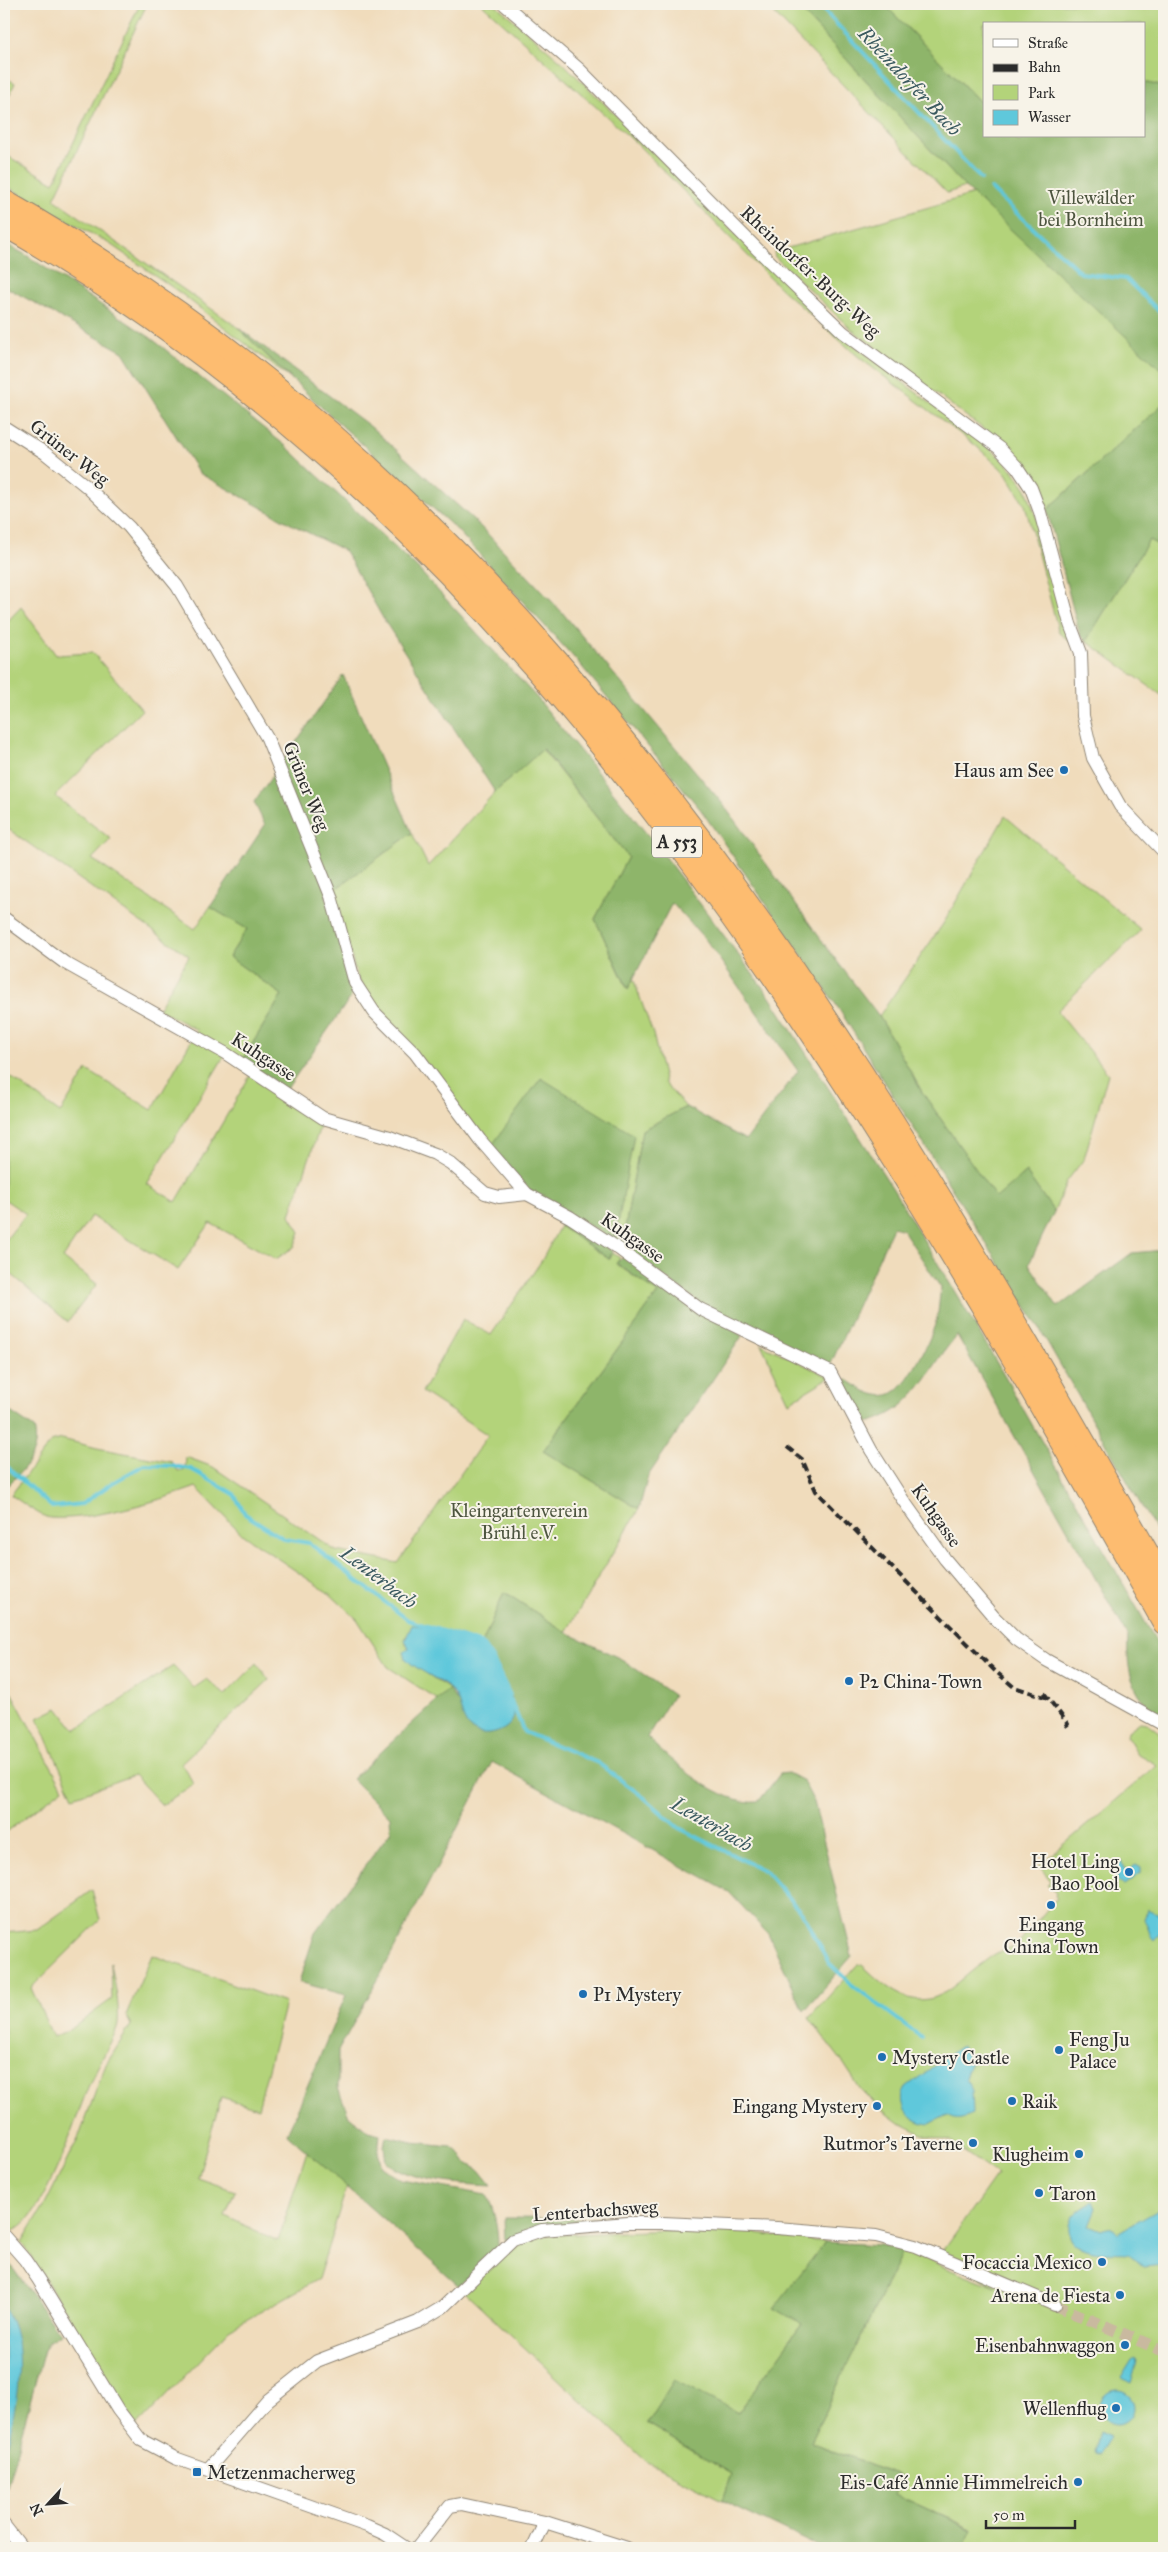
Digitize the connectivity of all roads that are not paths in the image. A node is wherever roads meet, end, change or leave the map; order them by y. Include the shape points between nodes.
1 (504, 4) edge
2 (4, 201) edge
3 (4, 224) edge
4 (4, 427) edge
5 (1164, 852) edge
6 (4, 918) edge
7 (527, 1194) junction
8 (1164, 1582) edge
9 (1164, 1623) edge
10 (1164, 1725) edge
11 (4, 2236) edge
12 (1055, 2305) tunnel mouth
13 (208, 2469) junction
14 (545, 2522) junction
15 (4, 2525) edge
16 (22, 2548) edge
17 (406, 2548) edge
18 (417, 2548) edge
19 (533, 2548) edge
20 (627, 2548) edge

1 - 5 street, Rheindorfer-Burg-Weg via 579,69 843,332 998,448 1018,467 1040,512 1081,654 1083,716 1093,758 1120,806
2 - 8 highway, A 553 via 109,264 164,302 297,404 449,545 570,676 698,834 848,1052 968,1241
3 - 9 highway, A 553 via 152,318 230,376 330,460 434,558 496,624 625,774 779,984 906,1177 1012,1354
4 - 7 street, Grüner Weg via 45,453 86,486 129,527 176,586 267,738 331,896 355,983 374,1012 415,1053 480,1140
6 - 7 street, Kuhgasse via 65,963 225,1053 323,1118 418,1146 450,1163 485,1193 499,1197
7 - 10 street, Kuhgasse via 570,1216 700,1309 830,1372 871,1450 903,1500 944,1558 994,1617 1016,1639 1046,1660
11 - 13 street via 38,2279 132,2431 151,2447
12 - 13 street, Lenterbachsweg via 915,2246 876,2236 663,2223 535,2232 513,2240 435,2312 388,2335 317,2362 268,2400
13 - 17 street via 367,2526
14 - 18 street via 461,2504 450,2506
14 - 19 street
14 - 20 street
15 - 16 street

